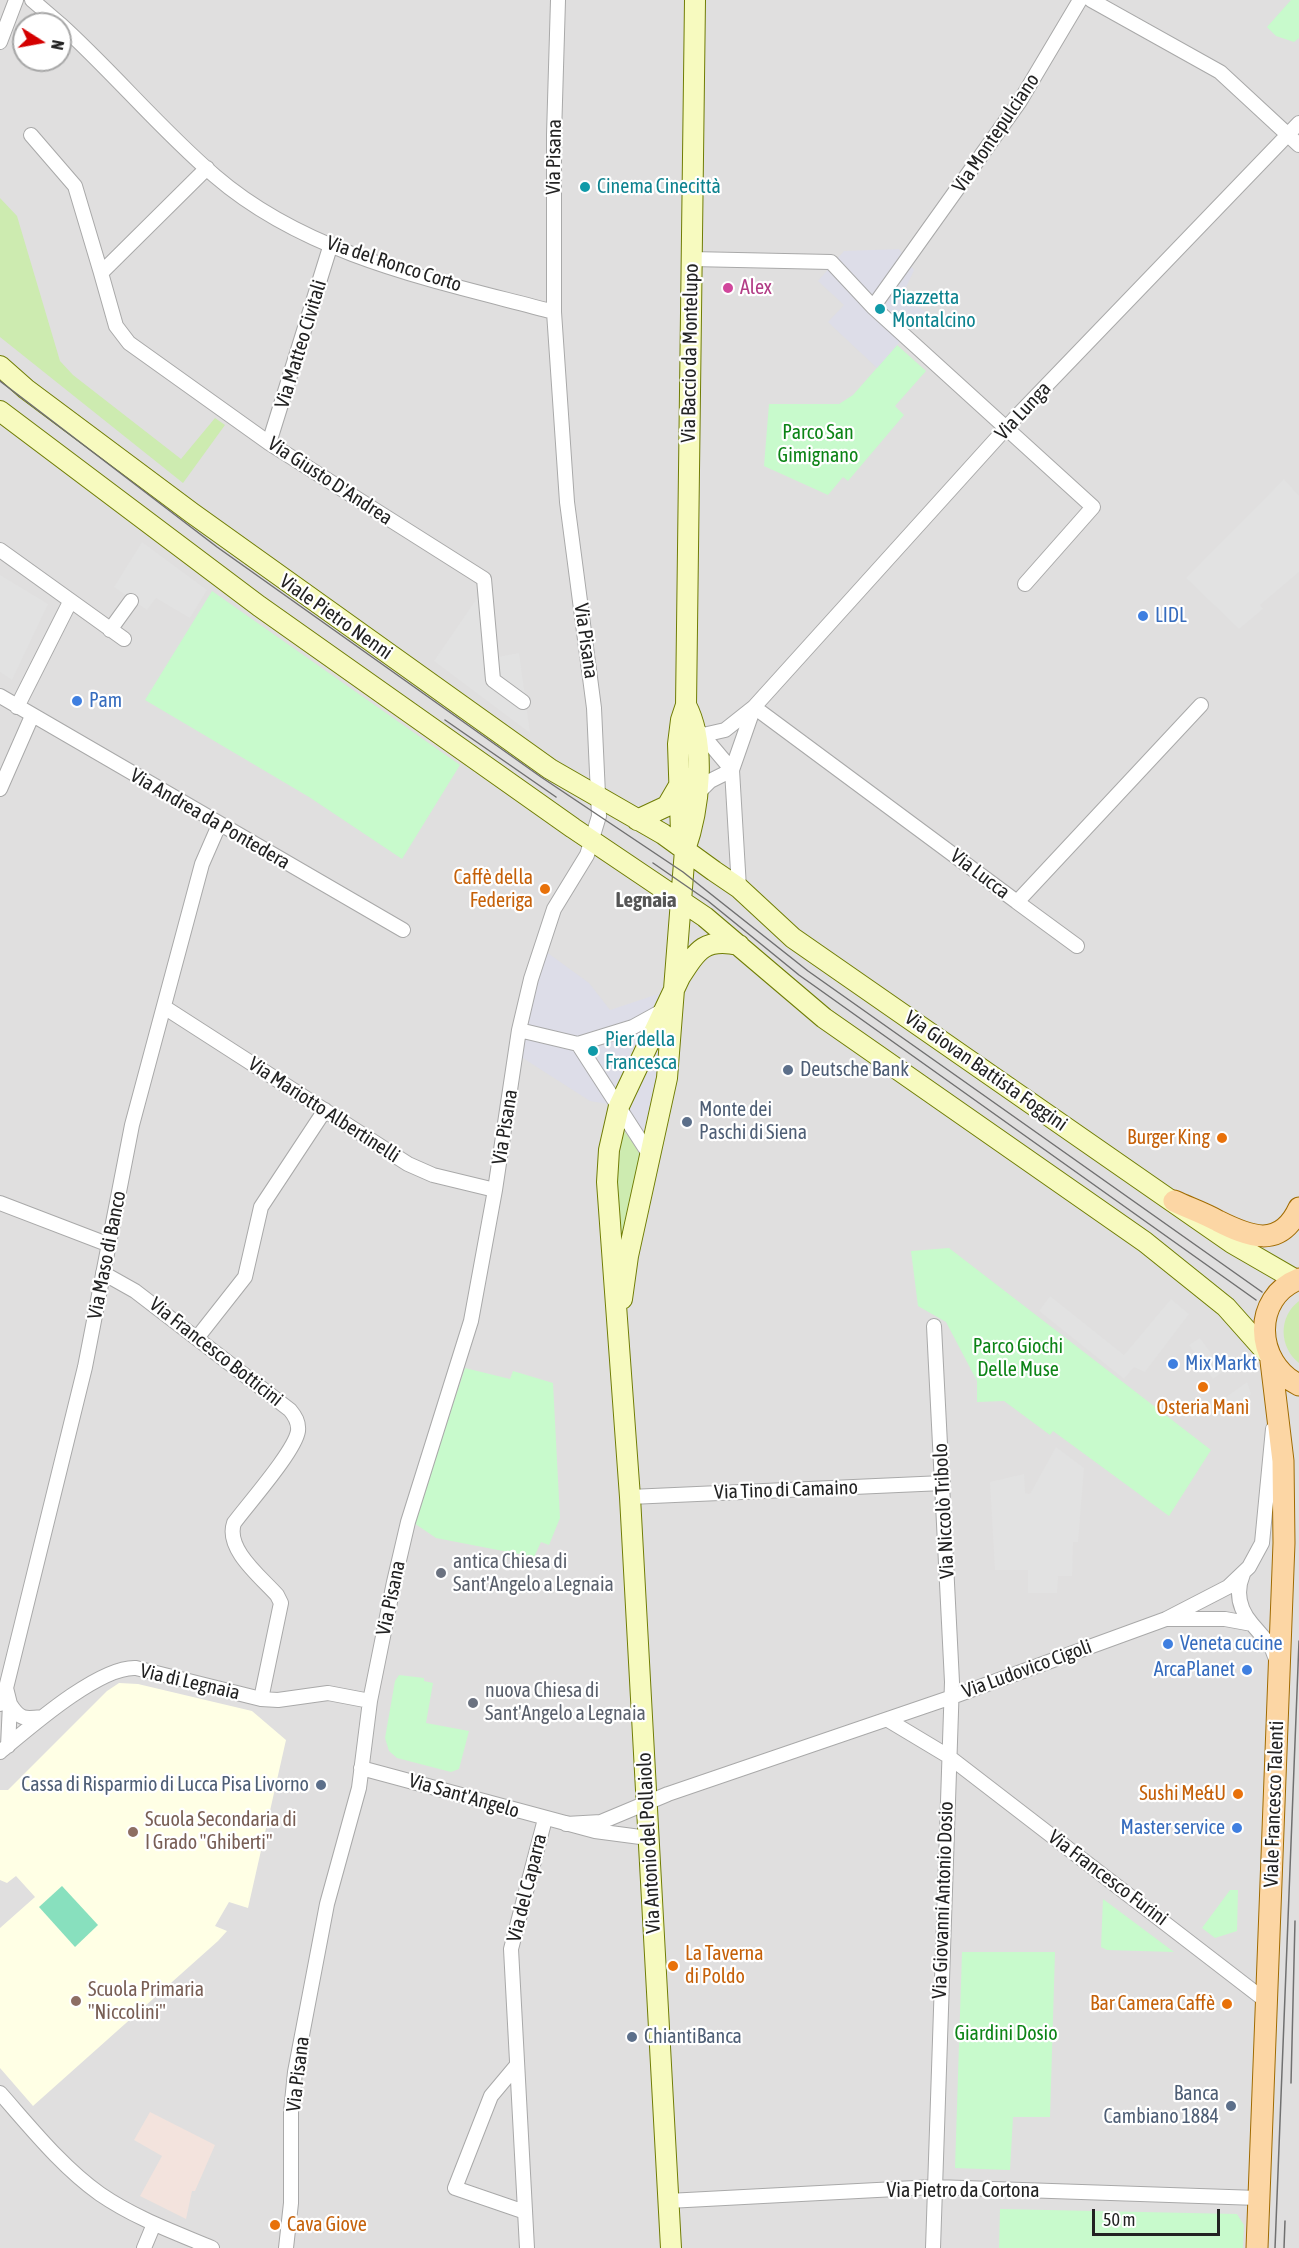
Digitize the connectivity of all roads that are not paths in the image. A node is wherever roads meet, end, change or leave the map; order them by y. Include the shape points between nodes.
1 (16, 0) edge
2 (32, 0) edge
3 (558, 0) edge
4 (695, 0) edge
5 (1080, 0) edge
6 (1091, 0) edge
7 (46, 12) edge
8 (72, 36) edge
9 (0, 42) edge
10 (1299, 123) edge
11 (1288, 134) junction
12 (31, 135) dead end
13 (1299, 145) edge
14 (207, 168) junction
15 (331, 244) junction
16 (691, 259) junction
17 (101, 273) junction
18 (873, 307) junction
19 (554, 312) junction
20 (0, 366) edge
21 (0, 411) edge
22 (1007, 427) junction
23 (269, 443) junction
24 (0, 550) edge
25 (1025, 584) dead end
26 (131, 601) dead end
27 (70, 602) junction
28 (110, 630) junction
29 (124, 639) dead end
30 (0, 696) edge
31 (523, 702) dead end
32 (1201, 705) dead end
33 (17, 707) junction
34 (754, 707) junction
35 (32, 716) junction
36 (694, 721) junction
37 (732, 770) junction
38 (690, 788) junction
39 (0, 789) edge
40 (599, 799) junction
41 (637, 820) junction
42 (219, 825) junction
43 (593, 841) junction
44 (685, 849) junction
45 (739, 888) junction
46 (680, 898) junction
47 (1017, 902) junction
48 (403, 930) dead end
49 (739, 945) junction
50 (1077, 946) dead end
51 (673, 989) junction
52 (164, 1007) junction
53 (662, 1011) junction
54 (519, 1030) junction
55 (578, 1044) junction
56 (619, 1106) junction
57 (325, 1110) junction
58 (651, 1158) junction
59 (495, 1190) junction
60 (1174, 1201) junction
61 (0, 1203) edge
62 (1299, 1208) edge
63 (107, 1244) junction
64 (103, 1273) junction
65 (1298, 1278) edge
66 (934, 1326) dead end
67 (619, 1330) junction
68 (198, 1338) junction
69 (1268, 1356) junction
70 (1299, 1385) edge
71 (1276, 1411) junction
72 (943, 1483) junction
73 (630, 1497) junction
74 (1243, 1574) junction
75 (1166, 1619) junction
76 (1252, 1624) junction
77 (1280, 1668) junction
78 (952, 1697) junction
79 (261, 1699) junction
80 (370, 1701) junction
81 (5, 1704) edge
82 (42, 1717) junction
83 (888, 1720) junction
84 (4, 1749) edge
85 (948, 1756) junction
86 (361, 1768) junction
87 (647, 1802) junction
88 (545, 1819) junction
89 (566, 1824) junction
90 (648, 1838) junction
91 (1266, 2001) junction
92 (518, 2065) junction
93 (0, 2093) edge
94 (934, 2187) junction
95 (1258, 2198) junction
96 (668, 2201) junction
97 (525, 2212) junction
98 (154, 2224) junction
99 (144, 2248) edge
100 (212, 2248) edge
101 (286, 2248) edge
102 (527, 2248) edge
103 (671, 2248) edge
104 (933, 2248) edge
105 (1257, 2248) edge

1 - 9 street
2 - 7 street, Via del Ronco Corto
3 - 19 street, Via Pisana
4 - 16 main road, Via Baccio da Montelupo
5 - 18 street, Via Montepulciano via 1020,101
6 - 11 street via 1220,72
8 - 14 street, Via del Ronco Corto
10 - 11 street, Via Lunga
11 - 13 street
11 - 22 street, Via Lunga
12 - 17 street, Via Giusto D'Andrea via 75,186
14 - 15 street, Via del Ronco Corto via 277,219
14 - 17 street
15 - 19 street, Via del Ronco Corto via 414,274
15 - 23 street, Via Matteo Civitali
16 - 18 street via 831,262
16 - 36 main road, Via Baccio da Montelupo
17 - 23 street, Via Giusto D'Andrea via 116,326 129,343
18 - 22 street
19 - 40 street, Via Pisana via 567,502 594,708
20 - 40 main road, Viale Pietro Nenni via 270,570 550,769
21 - 43 main road, Viale Pietro Nenni via 259,606
22 - 25 street via 1093,507
22 - 34 street, Via Lunga
23 - 31 street, Via Giusto D'Andrea via 484,579 494,680
24 - 27 street
26 - 28 street
27 - 28 street
27 - 33 street
28 - 29 street
30 - 33 street, Via Andrea da Pontedera
32 - 47 street, Via Lucca
33 - 35 street, Via Andrea da Pontedera
34 - 36 street, Via Lunga via 725,730
34 - 37 street, Via Lunga
34 - 47 street, Via Lucca
35 - 39 street
35 - 42 street, Via Andrea da Pontedera
36 - 37 street
36 - 38 main road, Via Baccio da Montelupo via 679,738
37 - 38 street
37 - 45 street
38 - 41 main road via 667,806
38 - 44 main road, Via Baccio da Montelupo via 681,832
40 - 41 main road, Viale Pietro Nenni
40 - 43 street, Via Pisana
41 - 44 main road, Viale Pietro Nenni
42 - 48 street, Via Andrea da Pontedera
42 - 52 street, Via Maso di Banco via 202,864
43 - 46 main road, Viale Pietro Nenni
43 - 54 street, Via Pisana via 549,920
44 - 45 main road, Via Giovan Battista Foggini
44 - 46 main road, Via Baccio da Montelupo
45 - 60 main road, Via Giovan Battista Foggini via 793,938
46 - 49 main road
46 - 51 main road, Via Baccio da Montelupo
47 - 50 street
49 - 51 main road via 719,941 706,945
49 - 69 main road via 824,1018 1145,1242 1232,1313
51 - 53 main road, Via Antonio del Pollaiolo
51 - 58 main road, Via Antonio del Pollaiolo via 666,1078
52 - 57 street, Via Mariotto Albertinelli
52 - 63 street, Via Maso di Banco via 132,1125
53 - 55 street via 639,1025
53 - 56 main road, Via Antonio del Pollaiolo
54 - 55 street
54 - 59 street, Via Pisana
55 - 56 street
56 - 58 street
56 - 67 main road, Via Antonio del Pollaiolo via 609,1150 607,1192
57 - 59 street, Via Mariotto Albertinelli via 415,1168
57 - 68 street via 261,1207 245,1277
58 - 67 main road, Via Antonio del Pollaiolo via 628,1256
59 - 80 street, Via Pisana via 471,1321 408,1522
60 - 62 main road via 1252,1236 1280,1229
60 - 65 main road, Via Giovan Battista Foggini via 1232,1243
61 - 63 street
63 - 64 street, Via Maso di Banco
64 - 68 street, Via Francesco Botticini via 135,1291
64 - 81 street, Via Maso di Banco via 78,1398
65 - 69 main road, Viale Francesco Talenti via 1281,1292 1269,1312 1264,1329
66 - 72 street, Via Niccolò Tribolo
67 - 73 main road, Via Antonio del Pollaiolo
68 - 79 street, Via Francesco Botticini via 290,1410 298,1422 290,1448 232,1530 237,1548 280,1603
69 - 70 main road via 1284,1376
69 - 71 main road, Viale Francesco Talenti
71 - 74 street, Via Ludovico Cigoli via 1263,1539 1254,1561
71 - 77 main road, Viale Francesco Talenti via 1284,1493
72 - 73 street, Via Tino di Camaino
72 - 78 street, Via Niccolò Tribolo
73 - 87 main road, Via Antonio del Pollaiolo
74 - 75 street, Via Ludovico Cigoli via 1228,1587
74 - 76 street, Via Ludovico Cigoli via 1238,1596
75 - 76 street, Via Ludovico Cigoli via 1225,1619
75 - 78 street, Via Ludovico Cigoli
76 - 77 street, Via Ludovico Cigoli via 1270,1646
77 - 91 main road, Viale Francesco Talenti
78 - 83 street, Via Ludovico Cigoli
78 - 85 street, Via Giovanni Antonio Dosio
79 - 80 street, Via di Legnaia via 328,1693
79 - 82 street, Via di Legnaia via 136,1668 119,1669
80 - 86 street, Via Pisana
81 - 82 street via 23,1719
81 - 84 street, Via Maso di Banco
82 - 84 street, Via di Legnaia
83 - 85 street
83 - 87 street, Via Ludovico Cigoli
85 - 91 street, Via Francesco Furini
85 - 94 street, Via Giovanni Antonio Dosio
86 - 88 street, Via Sant'Angelo
86 - 101 street, Via Pisana via 327,1904 295,2072
87 - 89 street, Via Sant'Angelo via 601,1822
87 - 90 main road, Via Antonio del Pollaiolo
88 - 89 street, Via Sant'Angelo
88 - 92 street, Via del Caparra via 512,1937
89 - 90 street, Via Sant'Angelo
90 - 96 main road, Via Antonio del Pollaiolo
91 - 95 main road, Viale Francesco Talenti
92 - 97 street, Via del Caparra
92 - 97 street via 491,2096 455,2188
93 - 98 street via 85,2182 112,2202
94 - 95 street, Via Pietro da Cortona
94 - 96 street, Via Pietro da Cortona
94 - 104 street, Via Giovanni Antonio Dosio
95 - 105 main road, Viale Francesco Talenti
96 - 103 main road, Via Antonio del Pollaiolo
97 - 102 street, Via del Caparra
98 - 99 street
98 - 100 street

